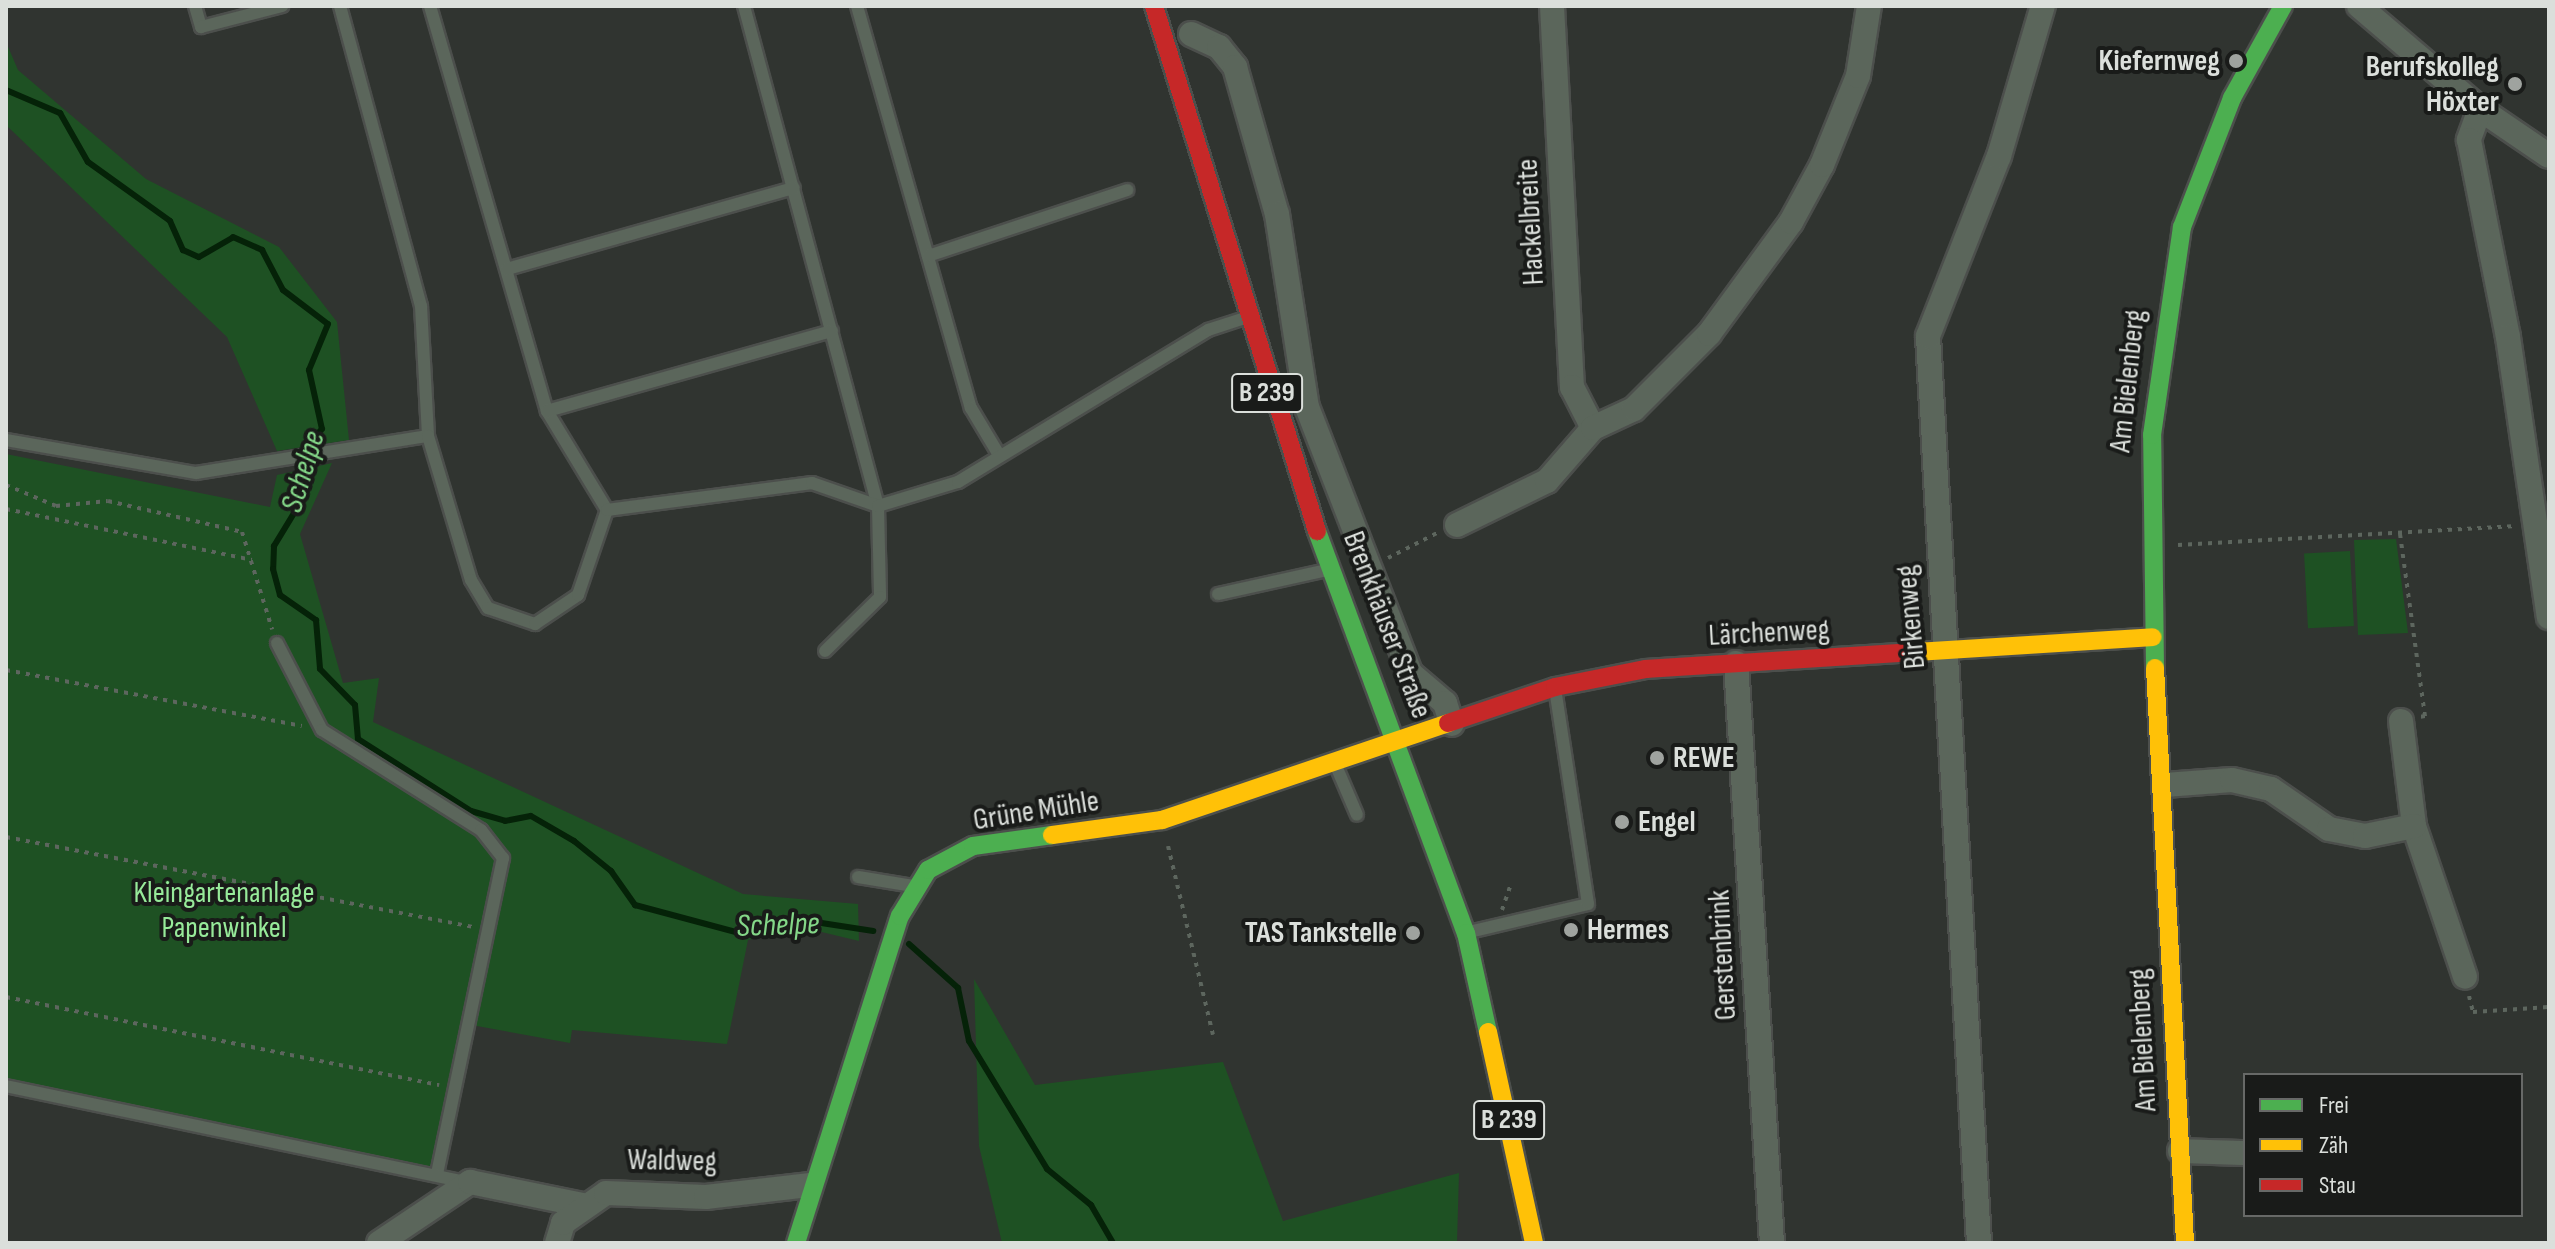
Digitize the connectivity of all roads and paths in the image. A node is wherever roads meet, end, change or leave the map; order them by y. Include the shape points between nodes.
1 (195, 6) edge
2 (282, 6) edge
3 (340, 6) edge
4 (430, 6) edge
5 (744, 6) edge
6 (857, 6) edge
7 (1154, 6) edge
8 (1552, 6) edge
9 (1869, 6) edge
10 (2043, 6) edge
11 (2283, 6) edge
12 (2359, 6) edge
13 (1162, 34) junction
14 (1191, 34) joint
15 (2480, 109) junction
16 (2549, 156) edge
17 (794, 188) junction
18 (1127, 190) dead end
19 (928, 256) junction
20 (507, 269) junction
21 (1242, 319) junction
22 (832, 331) junction
23 (547, 411) junction
24 (1593, 428) junction
25 (428, 436) junction
26 (6, 440) edge
27 (999, 455) junction
28 (6, 485) edge
29 (878, 506) junction
30 (6, 509) edge
31 (607, 510) junction
32 (1457, 525) joint
33 (2535, 525) junction
34 (2400, 534) junction
35 (2150, 546) junction
36 (252, 560) junction
37 (1373, 568) junction
38 (1330, 569) junction
39 (1218, 594) dead end
40 (2549, 617) edge
41 (2153, 637) junction
42 (277, 643) joint
43 (825, 651) dead end
44 (1947, 652) junction
45 (1736, 663) junction
46 (6, 670) edge
47 (1555, 687) junction
48 (2401, 721) joint
49 (1452, 724) junction
50 (322, 730) junction
51 (1399, 743) junction
52 (1336, 766) junction
53 (2165, 785) junction
54 (1357, 815) dead end
55 (1162, 820) junction
56 (2414, 826) junction
57 (6, 837) edge
58 (858, 877) dead end
59 (1511, 884) dead end
60 (914, 886) junction
61 (1498, 923) junction
62 (488, 930) junction
63 (1466, 933) junction
64 (2465, 977) joint
65 (6, 997) edge
66 (2549, 1007) edge
67 (1213, 1035) dead end
68 (6, 1086) edge
69 (455, 1088) junction
70 (2180, 1151) junction
71 (2243, 1153) edge
72 (437, 1175) junction
73 (470, 1182) junction
74 (810, 1185) junction
75 (583, 1205) junction
76 (379, 1243) edge
77 (557, 1243) edge
78 (796, 1243) edge
79 (1534, 1243) edge
80 (1772, 1243) edge
81 (1979, 1243) edge
82 (2185, 1243) edge

1 - 2 lane via 201,27
3 - 25 lane via 421,306
4 - 20 lane
5 - 17 lane
6 - 19 lane
7 - 13 street, Brenkhäuser Straße / B 239
8 - 24 street, Hackelbreite via 1572,387
9 - 24 street via 1858,76 1791,222 1709,334 1634,409
10 - 44 street, Birkenweg via 1999,156 1928,336
11 - 35 street, Am Bielenberg via 2232,98 2182,227 2152,435
12 - 15 street
13 - 14 lane, Brenkhäuser Straße
13 - 21 street, Brenkhäuser Straße / B 239
14 - 37 street, Brenkhäuser Straße via 1219,47 1235,67 1277,214 1307,407
15 - 16 street
15 - 33 street via 2469,140
17 - 20 lane
17 - 22 lane
18 - 19 lane
19 - 27 lane via 971,408
20 - 23 lane
21 - 27 lane via 1208,330
21 - 38 street, Brenkhäuser Straße / B 239
22 - 23 lane
22 - 29 lane
23 - 31 lane
24 - 32 street via 1547,481
25 - 26 lane via 259,468 153,470
25 - 31 lane via 471,580 488,608 515,622 535,624 568,607
27 - 29 lane via 958,482
28 - 36 path via 56,506 108,501 225,525 242,532
29 - 31 lane via 812,483
29 - 43 lane via 880,597
30 - 36 path
32 - 37 path
33 - 34 path
33 - 40 street
34 - 35 path
34 - 48 path via 2425,716
35 - 41 street, Am Bielenberg
36 - 42 path
37 - 49 street, Brenkhäuser Straße via 1410,673 1445,703
38 - 39 lane
38 - 51 street, Brenkhäuser Straße / B 239
41 - 44 street, Lärchenweg
41 - 53 street, Am Bielenberg
42 - 50 lane
44 - 45 street, Lärchenweg
44 - 81 street, Birkenweg
45 - 47 street, Lärchenweg via 1646,669
45 - 80 street, Gerstenbrink
46 - 50 path
47 - 49 street, Lärchenweg
47 - 61 lane via 1588,904
48 - 56 street
49 - 51 street, Lärchenweg
50 - 62 lane via 496,842 503,858
51 - 52 street, Grüne Mühle
51 - 63 street, Brenkhäuser Straße / B 239
52 - 54 lane
52 - 55 street, Grüne Mühle
53 - 56 street via 2232,780 2271,789 2329,829 2365,836
53 - 70 street, Am Bielenberg
55 - 60 street, Grüne Mühle via 973,846 928,870
55 - 67 path
56 - 64 street
57 - 62 path
58 - 60 lane
59 - 61 path
60 - 74 street
61 - 63 lane
62 - 69 lane
63 - 79 street, Brenkhäuser Straße / B 239
64 - 66 path via 2473,1012
65 - 69 path
68 - 72 lane
69 - 72 lane
70 - 71 street
70 - 82 street, Am Bielenberg
72 - 73 lane
73 - 75 street
73 - 76 street
74 - 75 street, Waldweg via 706,1197 606,1193
74 - 78 street
75 - 77 street via 563,1223

